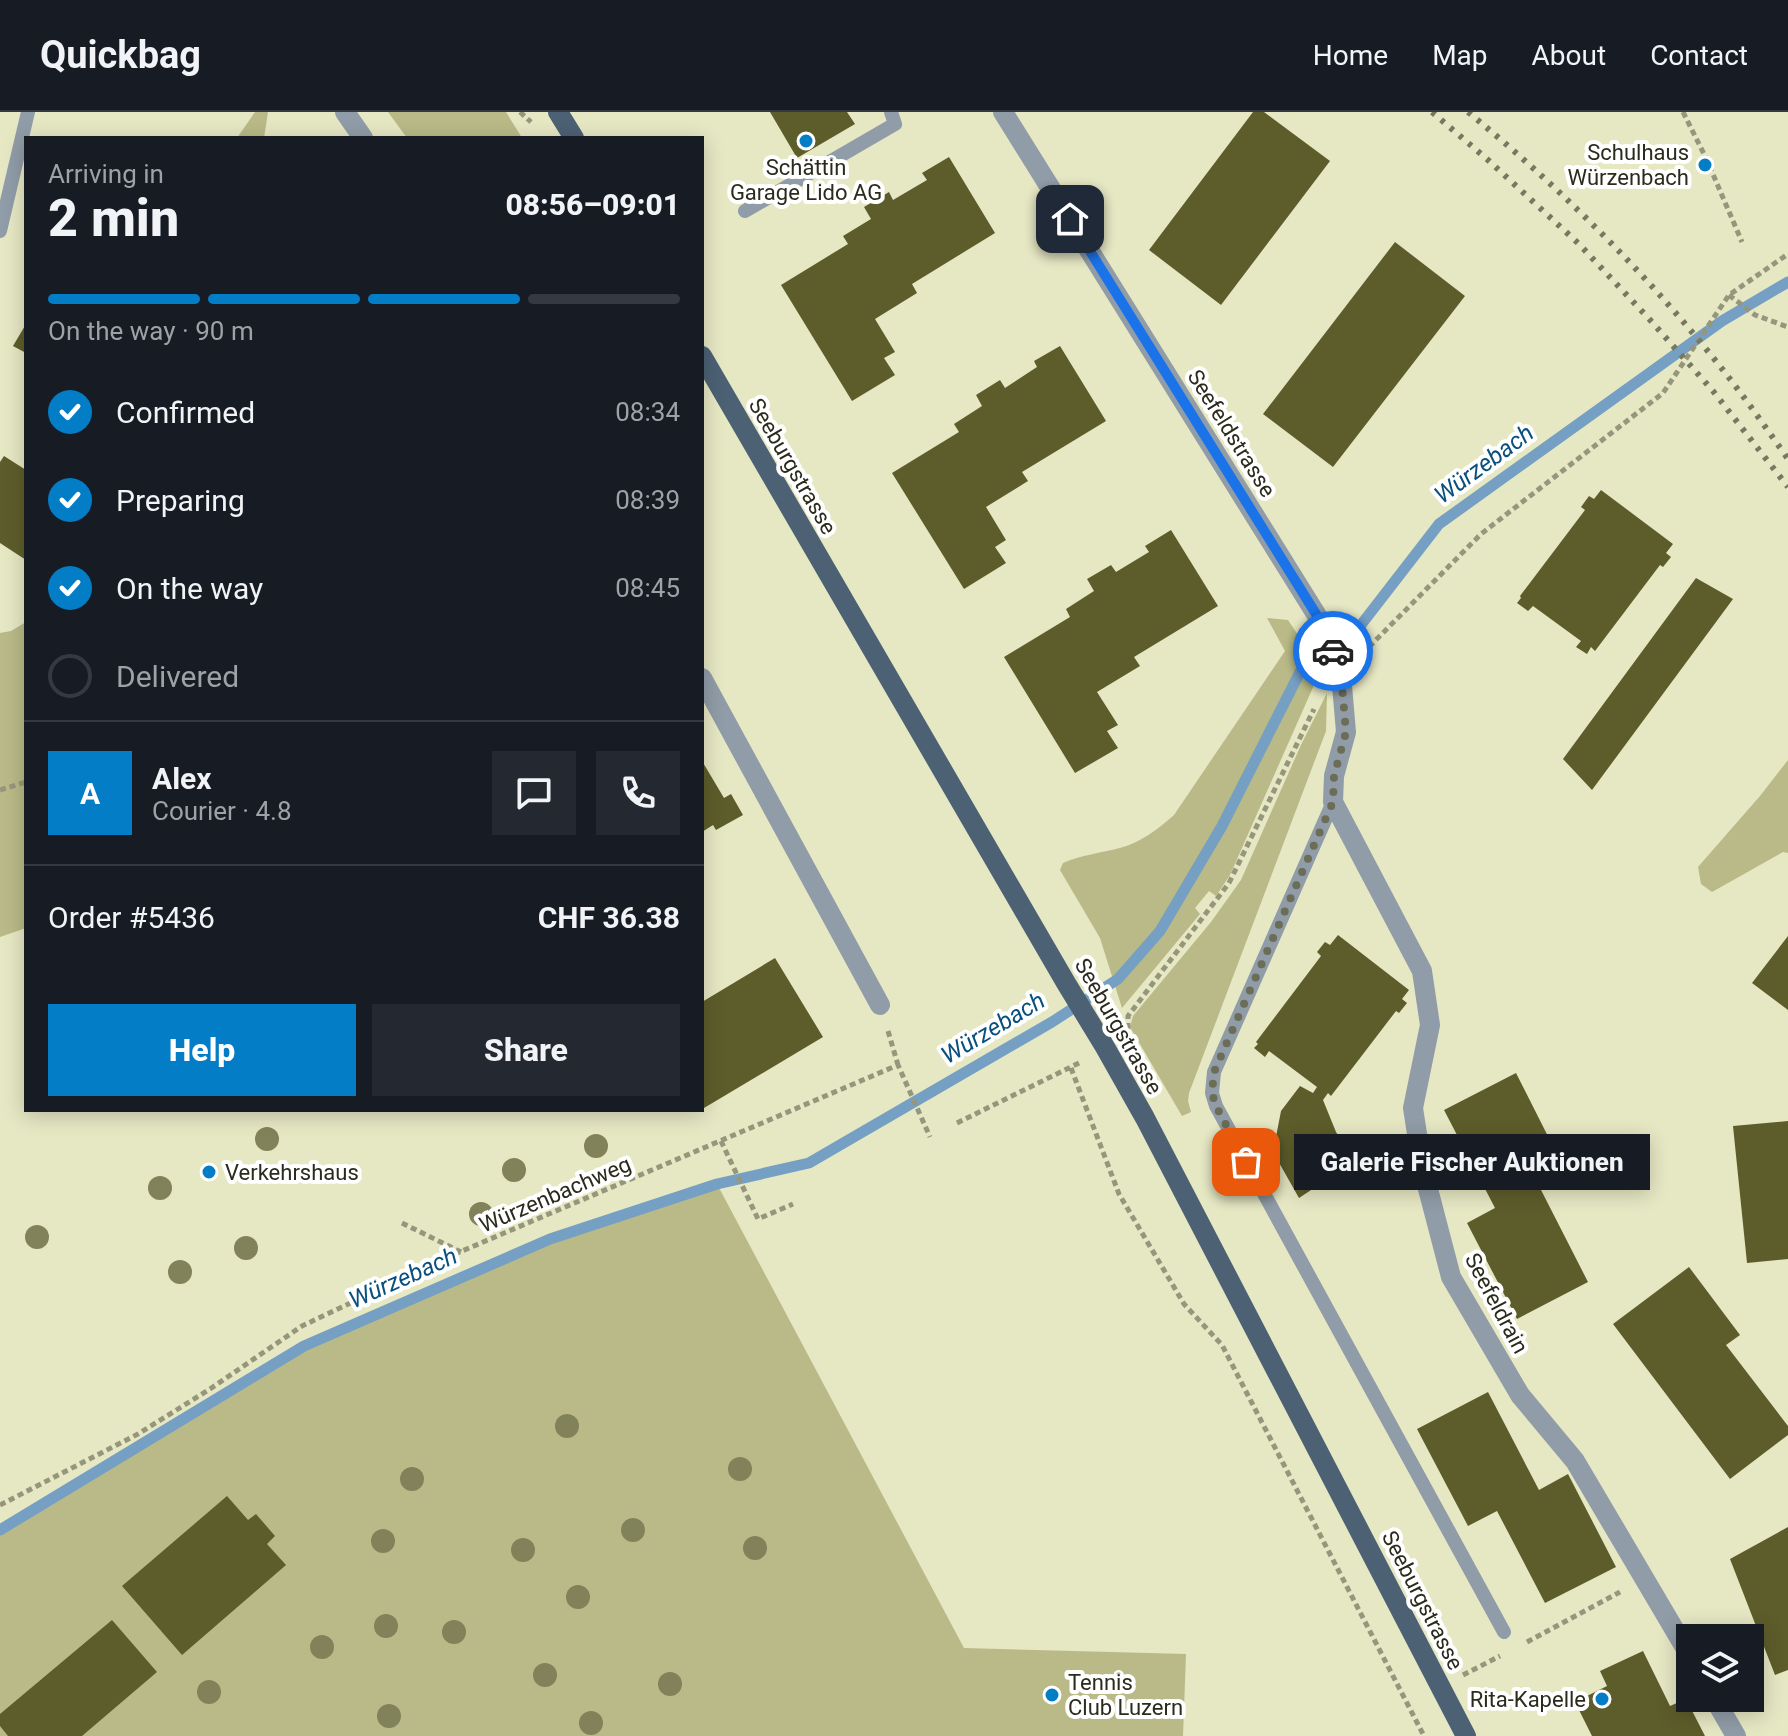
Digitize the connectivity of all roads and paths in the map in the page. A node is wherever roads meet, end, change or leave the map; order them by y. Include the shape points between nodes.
1 (28, 112) edge
2 (345, 112) edge
3 (558, 112) edge
4 (891, 112) edge
5 (1003, 112) edge
6 (1683, 112) edge
7 (362, 136) edge
8 (573, 136) edge
9 (745, 211) dead end
10 (0, 231) edge
11 (1742, 242) dead end
12 (1788, 254) edge
13 (1731, 297) junction
14 (1788, 327) edge
15 (704, 359) edge
16 (1663, 393) dead end
17 (704, 685) edge
18 (24, 783) edge
19 (0, 790) edge
20 (1333, 802) junction
21 (880, 1005) dead end
22 (1071, 1068) dead end
23 (930, 1137) dead end
24 (721, 1141) junction
25 (793, 1204) dead end
26 (402, 1223) dead end
27 (461, 1252) junction
28 (0, 1505) edge
29 (1618, 1593) dead end
30 (1504, 1632) dead end
31 (1676, 1632) edge
32 (1532, 1638) dead end
33 (1502, 1654) dead end
34 (1441, 1688) junction
35 (1722, 1712) edge
36 (1424, 1736) edge
37 (1466, 1736) edge
38 (1736, 1736) edge

1 - 10 lane
2 - 7 street
3 - 8 main road
4 - 9 lane via 895,124
5 - 20 street, Seefeldstrasse via 1325,632 1341,674 1346,732
6 - 11 path
12 - 13 path
13 - 14 path via 1755,315
13 - 16 path
15 - 34 main road, Seeburgstrasse via 1145,1118
17 - 21 street
18 - 19 path
20 - 30 lane via 1214,1072 1212,1093
20 - 31 street, Seefeldrain via 1422,971 1430,1025 1413,1108 1451,1277 1520,1395 1575,1461
22 - 36 path via 1119,1194 1184,1304 1222,1345
23 - 24 path, Würzenbachweg via 898,1065
24 - 25 path via 758,1219
24 - 27 path, Würzenbachweg
26 - 27 path
27 - 28 path, Würzenbachweg via 302,1326 138,1434
29 - 32 path
33 - 34 path
34 - 37 main road, Seeburgstrasse
35 - 38 street

